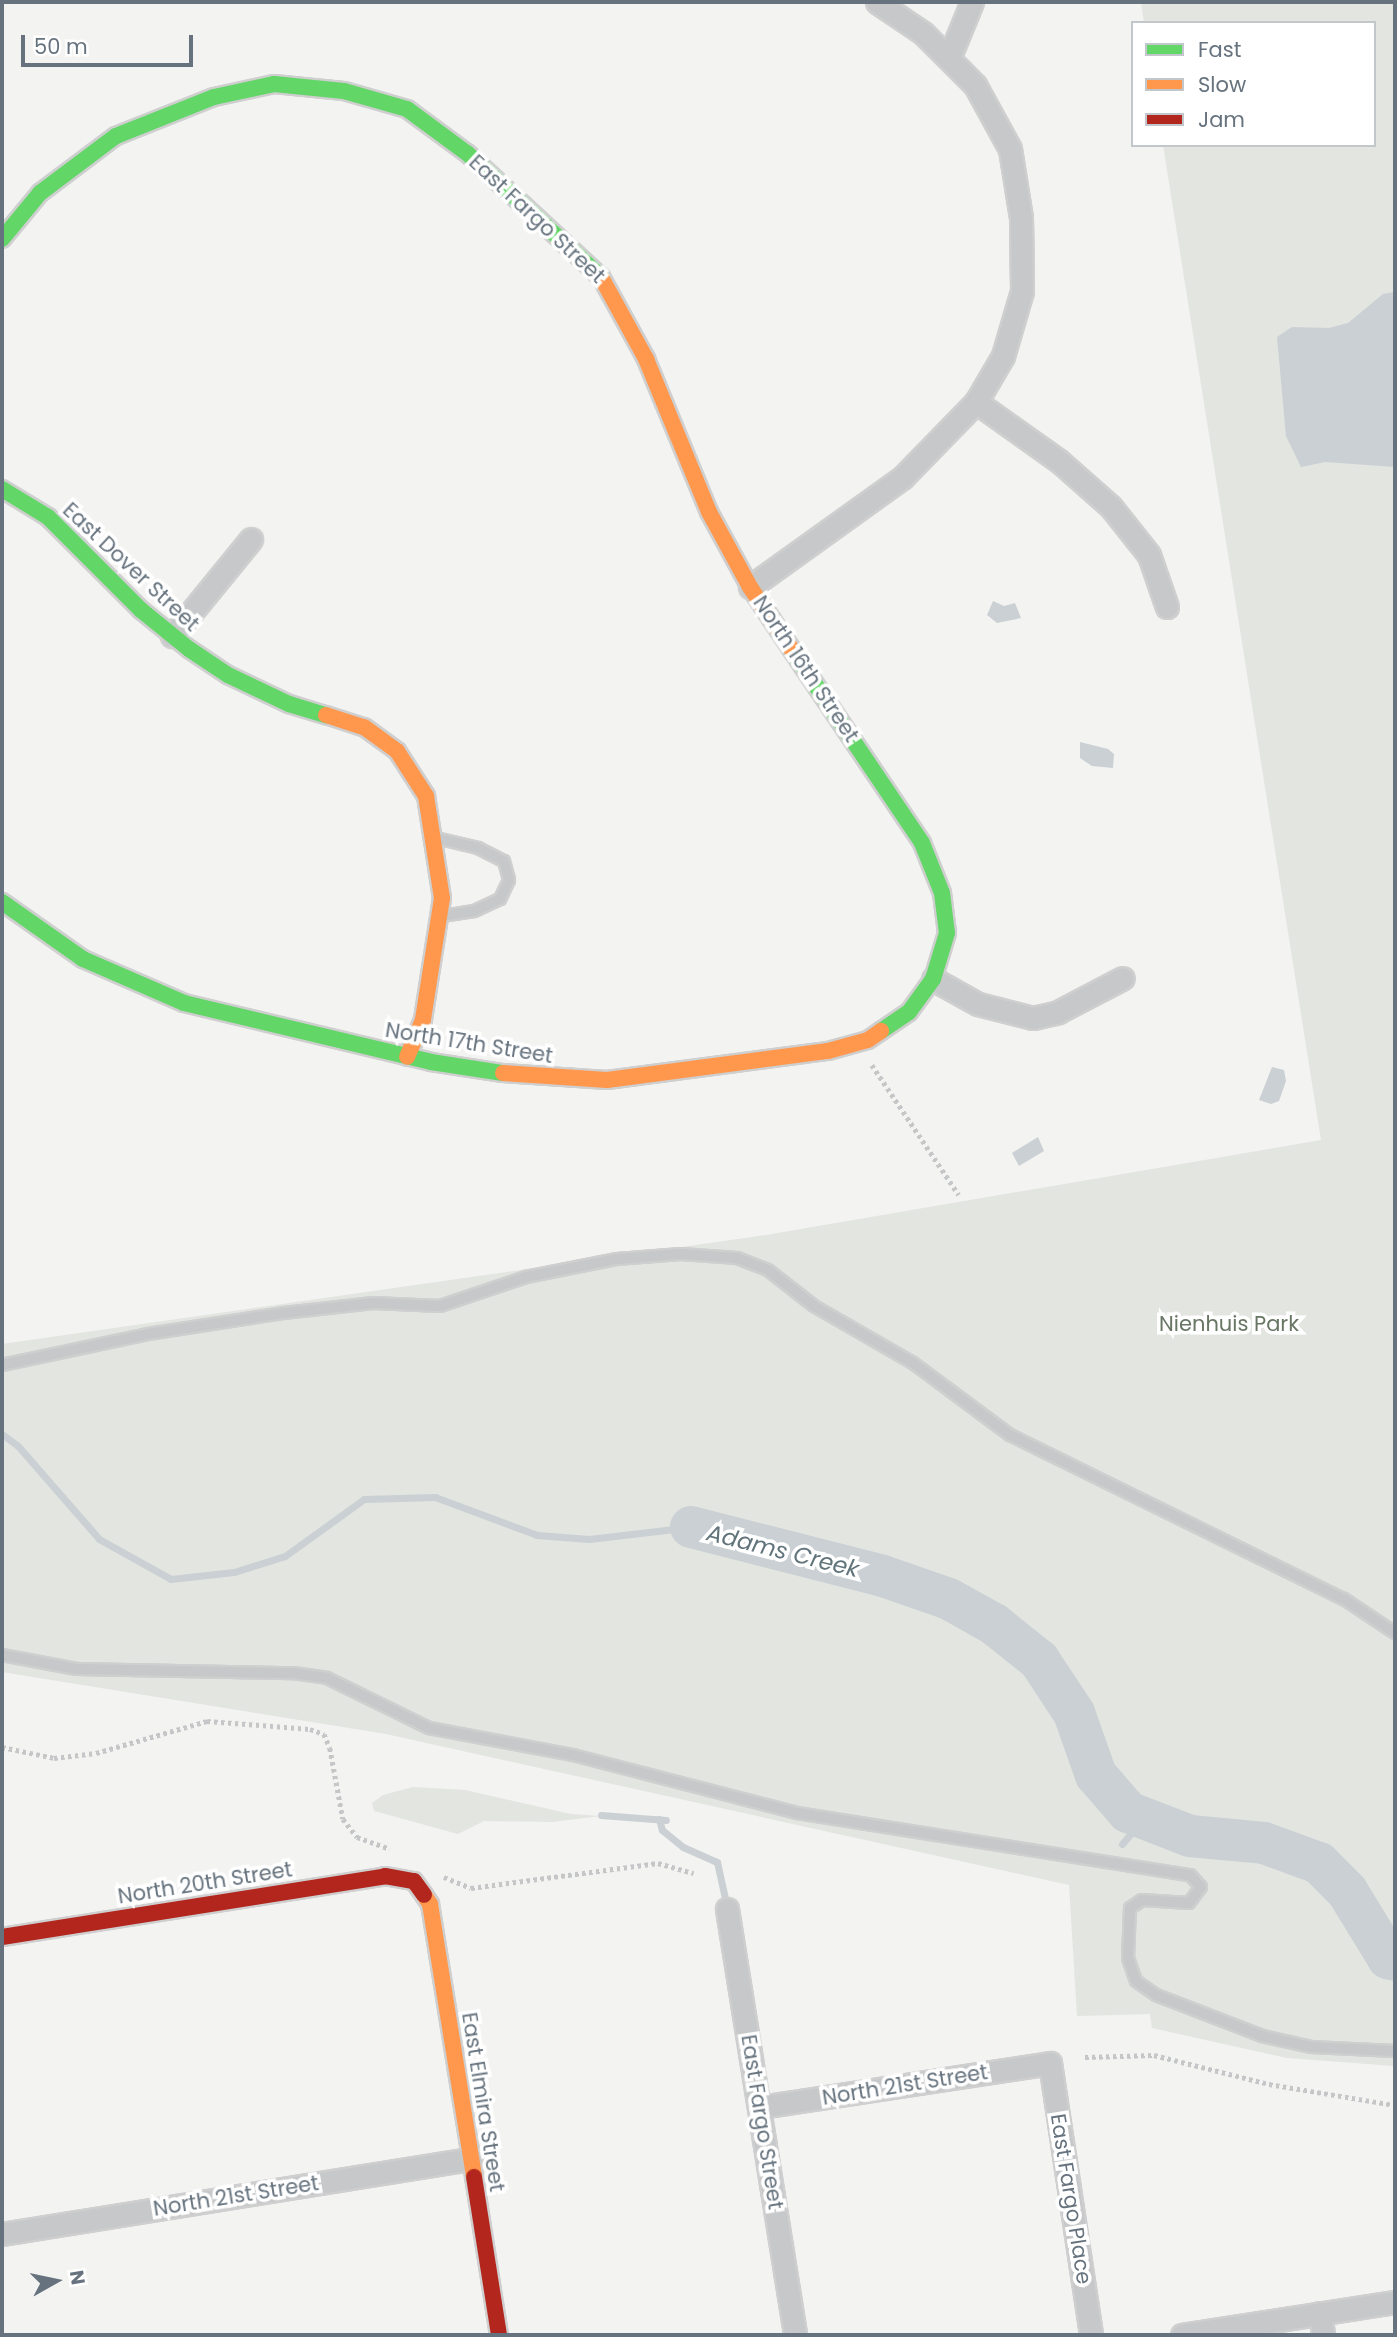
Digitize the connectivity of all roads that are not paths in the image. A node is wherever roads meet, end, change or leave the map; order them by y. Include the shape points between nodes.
1 (877, 2) edge
2 (972, 2) edge
3 (948, 58) junction
4 (2, 239) edge
5 (976, 402) junction
6 (2, 489) edge
7 (251, 539) dead end
8 (750, 587) junction
9 (1167, 607) dead end
10 (172, 636) junction
11 (433, 838) junction
12 (2, 902) edge
13 (440, 917) junction
14 (1123, 978) dead end
15 (933, 979) junction
16 (407, 1057) junction
17 (2, 1365) edge
18 (1395, 1633) edge
19 (2, 1655) edge
20 (414, 1881) joint
21 (727, 1909) dead end
22 (2, 1937) edge
23 (1395, 2051) edge
24 (1050, 2063) joint
25 (760, 2107) junction
26 (471, 2159) junction
27 (2, 2234) edge
28 (1395, 2302) edge
29 (1320, 2313) junction
30 (499, 2335) edge
31 (795, 2335) edge
32 (1091, 2335) edge
33 (1182, 2335) edge
34 (1323, 2335) edge

1 - 3 street, North 16th Street via 923,33
2 - 3 street
3 - 5 street, North 16th Street via 975,85 1010,149 1021,218 1023,291 1003,356
4 - 8 street, East Fargo Street via 40,193 116,136 214,97 274,84 344,90 407,109 468,154 608,284 646,359 709,512
5 - 8 street, North 16th Street via 903,477
5 - 9 street via 1059,461 1111,508 1149,555
6 - 10 street, East Dover Street via 48,517
7 - 10 street
8 - 15 street, North 16th Street via 922,843 942,893 947,933
10 - 11 street, East Dover Street via 228,675 289,704 364,727 397,751 426,796
11 - 13 street, East Dover Street
11 - 13 lane via 478,848 504,861 509,880 500,899 474,911
12 - 16 street, North 17th Street via 83,959 184,1003
13 - 16 street, East Dover Street via 424,1020
14 - 15 street via 1058,1012 1033,1018 978,1004
15 - 16 street, North 17th Street via 909,1012 868,1040 828,1051 607,1080 532,1078
17 - 18 lane via 284,1312 373,1303 440,1306 526,1277 617,1259 681,1254 737,1258 768,1270 814,1306 932,1375 1010,1435 1344,1599
19 - 23 lane via 77,1669 293,1673 327,1678 429,1728 594,1760 797,1813 1191,1875 1201,1887 1189,1903 1142,1900 1130,1908 1128,1958 1136,1981 1156,1995 1282,2041
20 - 22 street, North 20th Street via 385,1876
20 - 26 street, East Elmira Street via 430,1904
21 - 25 street, East Fargo Street
24 - 25 street, North 21st Street
24 - 32 street, East Fargo Place
25 - 31 street, East Fargo Street
26 - 27 street, North 21st Street
26 - 30 street, East Elmira Street
28 - 29 street
29 - 33 street
29 - 34 street

